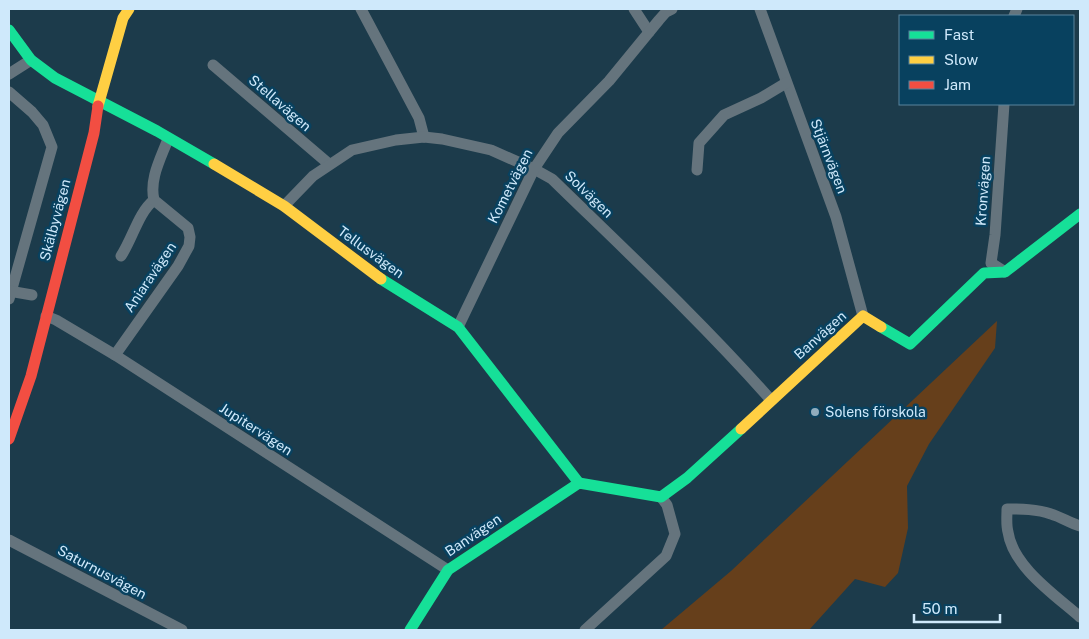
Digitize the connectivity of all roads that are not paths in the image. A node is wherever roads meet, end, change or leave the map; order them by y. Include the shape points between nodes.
1 (128, 9) edge
2 (361, 9) edge
3 (634, 9) edge
4 (672, 9) edge
5 (760, 9) edge
6 (9, 30) edge
7 (649, 32) junction
8 (31, 60) junction
9 (213, 65) dead end
10 (9, 74) edge
11 (786, 83) junction
12 (9, 92) edge
13 (99, 99) junction
14 (1004, 105) edge
15 (424, 137) junction
16 (168, 139) junction
17 (329, 164) junction
18 (534, 169) junction
19 (697, 170) dead end
20 (154, 200) junction
21 (284, 206) junction
22 (1080, 214) edge
23 (121, 256) dead end
24 (1005, 272) junction
25 (9, 294) edge
26 (32, 295) dead end
27 (46, 316) junction
28 (863, 316) junction
29 (458, 326) junction
30 (115, 355) junction
31 (770, 400) junction
32 (9, 439) edge
33 (579, 483) junction
34 (661, 497) junction
35 (1080, 526) edge
36 (9, 540) edge
37 (448, 570) junction
38 (1080, 617) edge
39 (182, 630) edge
40 (410, 630) edge
41 (585, 630) edge

1 - 13 street, Skälbyvägen
2 - 15 street via 420,118
3 - 7 street
4 - 7 street, Kometvägen
5 - 11 street, Stjärnvägen
6 - 8 street, Tellusvägen
7 - 18 street, Kometvägen via 610,82 558,133
8 - 10 street
8 - 13 street, Tellusvägen via 55,78
9 - 17 street, Stellavägen
11 - 19 street via 724,115 699,143
11 - 28 street, Stjärnvägen via 836,217
12 - 25 street via 43,125 52,147
13 - 16 street, Tellusvägen
13 - 27 street, Skälbyvägen via 94,134
14 - 24 street, Kronvägen via 991,263
15 - 17 street, Solvägen via 352,150
15 - 18 street, Solvägen via 491,150
16 - 20 street via 152,186
16 - 21 street, Tellusvägen
17 - 21 street, Solvägen
18 - 29 street, Kometvägen
18 - 31 street, Solvägen via 566,192 682,306
20 - 23 street via 148,205
20 - 30 street, Aniaravägen via 188,228 189,246
21 - 29 street, Tellusvägen via 381,279
22 - 24 street, Banvägen
24 - 28 street, Banvägen via 984,273 910,344
25 - 26 street
27 - 30 street, Jupitervägen
27 - 32 street, Skälbyvägen via 31,376
28 - 31 street, Banvägen
29 - 33 street, Tellusvägen
30 - 37 street, Jupitervägen
31 - 34 street, Banvägen via 687,478
33 - 34 street
33 - 37 street, Banvägen
34 - 41 street via 667,505 675,534 666,556
35 - 38 street via 1040,511 1007,509 1008,534 1017,557
36 - 39 street, Saturnusvägen
37 - 40 street, Banvägen

